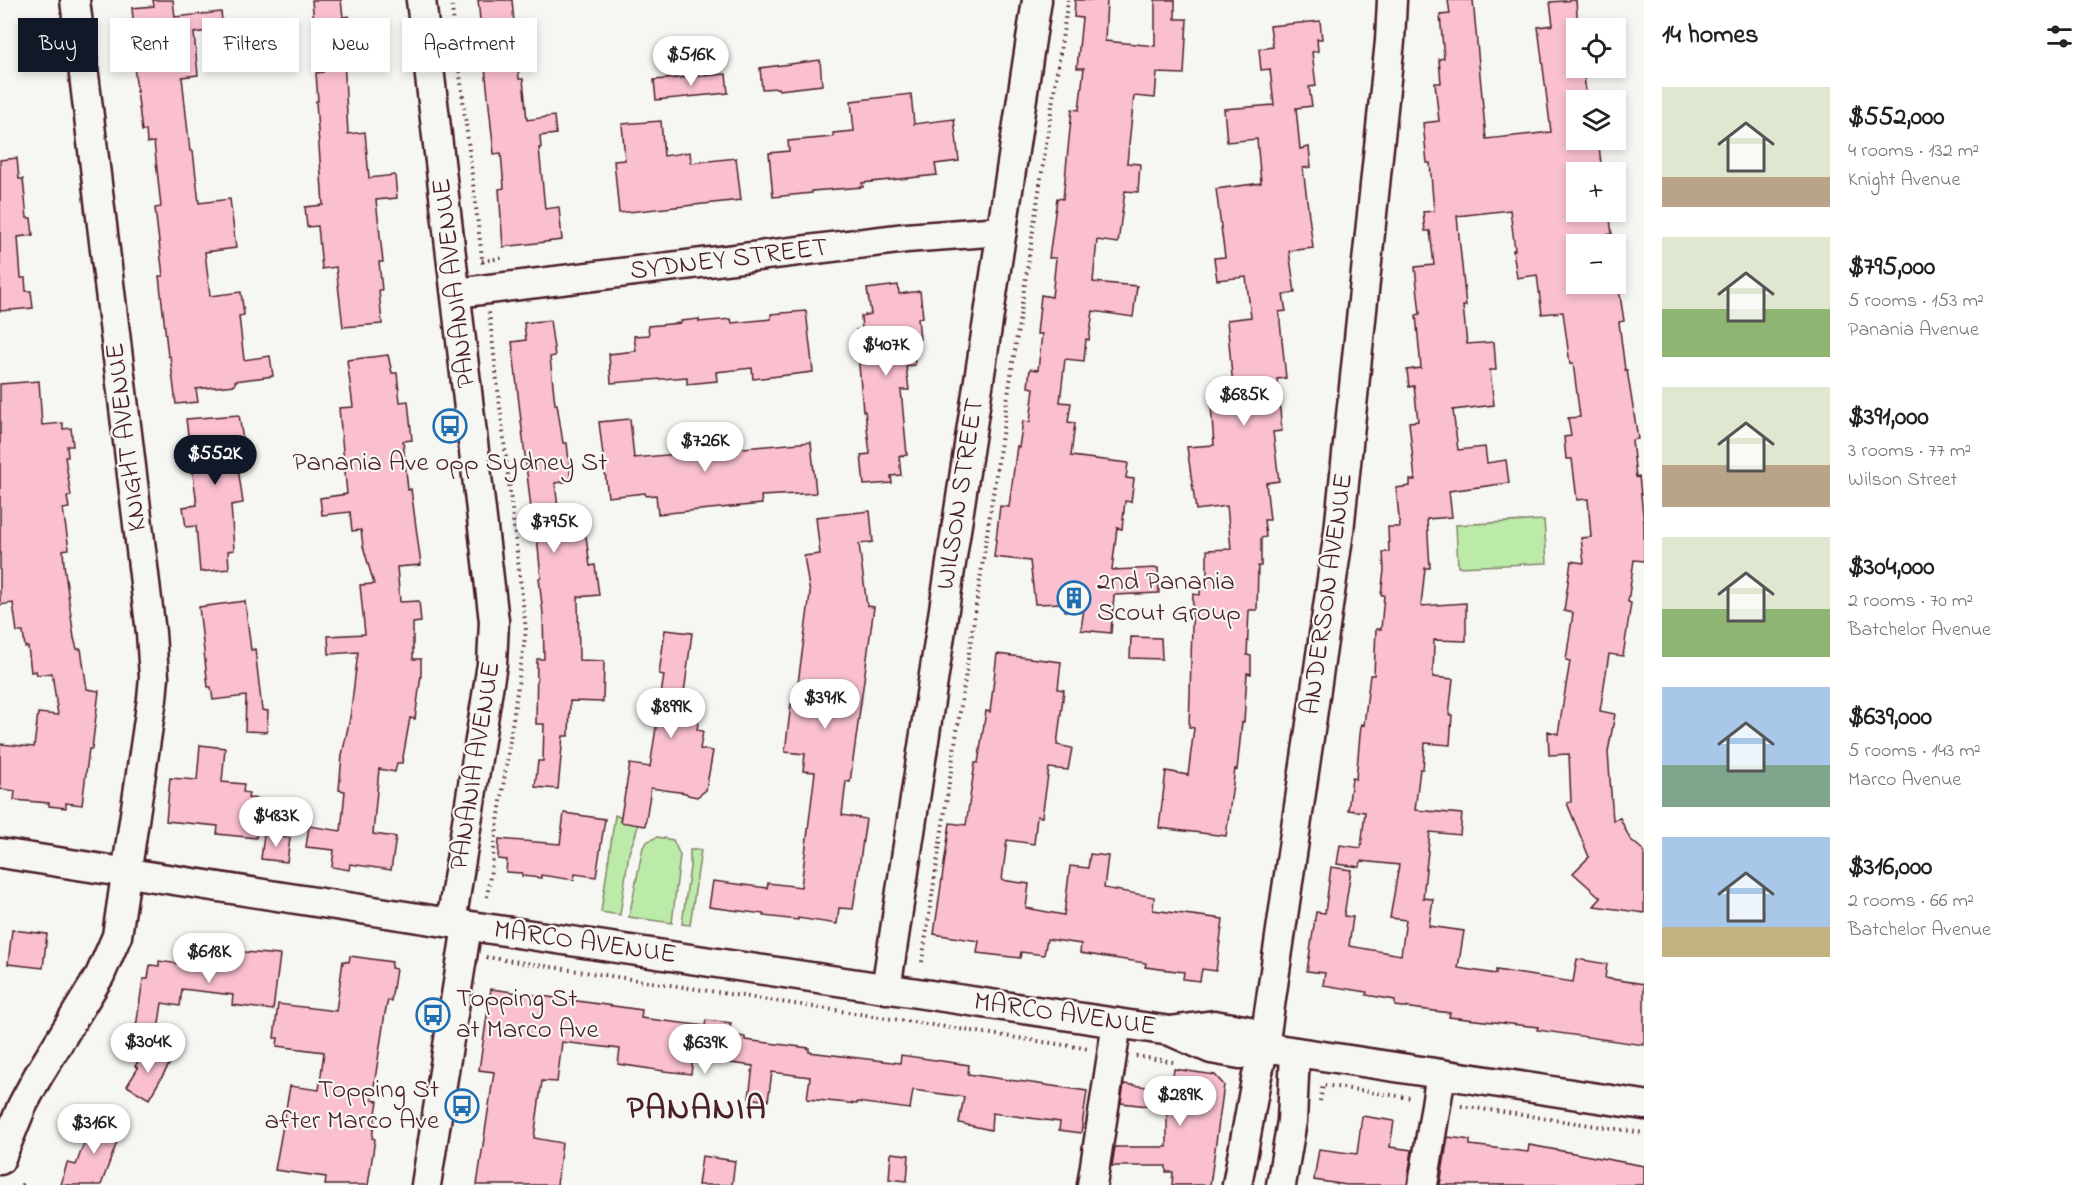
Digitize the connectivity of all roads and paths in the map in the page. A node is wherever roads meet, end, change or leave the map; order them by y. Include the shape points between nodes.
1 (75, 0) edge
2 (422, 0) edge
3 (1037, 0) edge
4 (1068, 0) edge
5 (1392, 0) edge
6 (1002, 231) junction
7 (502, 258) dead end
8 (482, 261) dead end
9 (456, 293) junction
10 (0, 853) edge
11 (127, 873) junction
12 (459, 925) junction
13 (462, 954) junction
14 (922, 962) dead end
15 (886, 989) junction
16 (1117, 1023) junction
17 (1264, 1047) junction
18 (1112, 1052) junction
19 (1295, 1052) junction
20 (1176, 1062) dead end
21 (1441, 1074) junction
22 (1256, 1080) junction
23 (1293, 1085) junction
24 (1644, 1105) edge
25 (0, 1160) edge
26 (426, 1185) edge
27 (1092, 1185) edge
28 (1237, 1185) edge
29 (1281, 1185) edge
30 (1424, 1185) edge

1 - 11 street, KNIGHT AVENUE via 153,654 152,699
2 - 9 street, PANANIA AVENUE
3 - 6 street, WILSON STREET
4 - 14 path
5 - 17 street, ANDERSON AVENUE via 1339,531
6 - 9 street, SYDNEY STREET via 906,238
6 - 15 street, WILSON STREET
7 - 8 path
9 - 12 street, PANANIA AVENUE via 495,640
10 - 11 street, MARCO AVENUE
11 - 12 street, MARCO AVENUE
11 - 25 street, KNIGHT AVENUE via 117,936 109,955 22,1106
12 - 13 street, PANANIA AVENUE
12 - 15 street, MARCO AVENUE
13 - 18 path
13 - 26 street, PANANIA AVENUE
15 - 16 street, MARCO AVENUE
16 - 17 street, MARCO AVENUE via 1170,1030 1214,1025 1245,1030
16 - 18 street
17 - 19 street, MARCO AVENUE
17 - 22 street, ANDERSON AVENUE
18 - 20 path
18 - 27 street
19 - 21 street, MARCO AVENUE
19 - 23 street
21 - 24 street, MARCO AVENUE
21 - 30 street
22 - 23 street
22 - 28 street, ANDERSON AVENUE
23 - 29 street via 1292,1121

